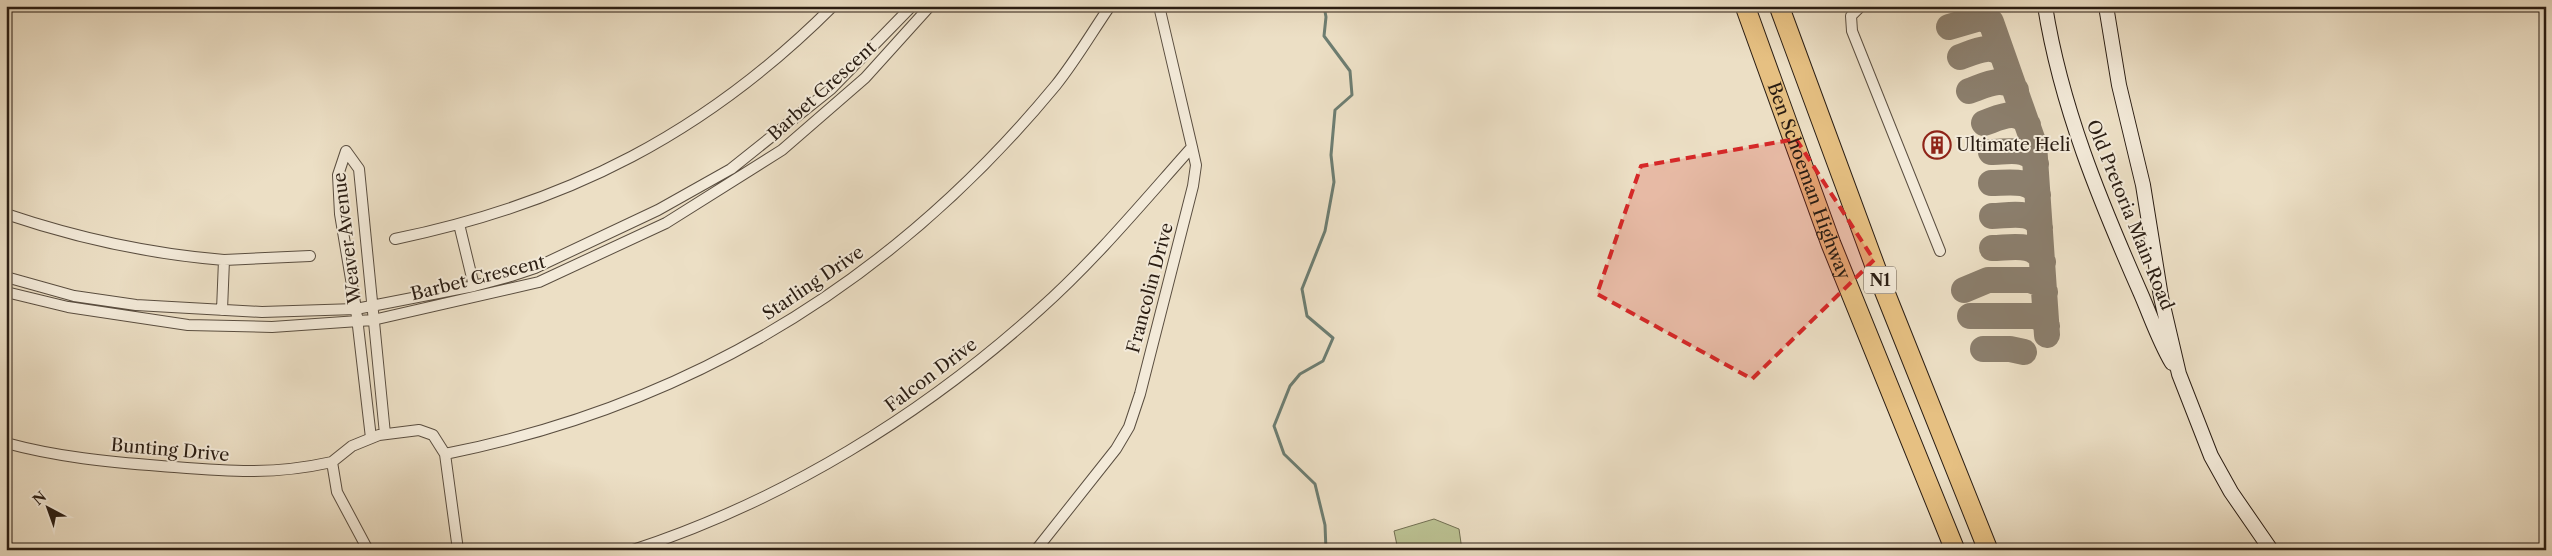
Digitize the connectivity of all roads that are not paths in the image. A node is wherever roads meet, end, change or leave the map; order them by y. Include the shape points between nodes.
1 (833, 6) edge
2 (912, 6) edge
3 (930, 6) edge
4 (1110, 6) edge
5 (1159, 6) edge
6 (1745, 6) edge
7 (1779, 6) edge
8 (1861, 6) edge
9 (2045, 6) edge
10 (2106, 6) edge
11 (855, 66) junction
12 (865, 78) junction
13 (775, 135) junction
14 (1192, 147) junction
15 (782, 150) junction
16 (658, 210) junction
17 (6, 214) edge
18 (666, 223) junction
19 (459, 224) junction
20 (394, 240) dead end
21 (1940, 251) dead end
22 (310, 256) dead end
23 (224, 260) junction
24 (535, 268) junction
25 (6, 277) edge
26 (18, 281) junction
27 (539, 282) junction
28 (474, 286) junction
29 (10, 293) edge
30 (372, 305) junction
31 (163, 307) junction
32 (356, 309) junction
33 (222, 310) junction
34 (374, 320) junction
35 (163, 321) junction
36 (357, 321) junction
37 (2179, 374) junction
38 (385, 434) junction
39 (371, 438) junction
40 (6, 443) edge
41 (445, 454) junction
42 (332, 462) junction
43 (368, 550) edge
44 (458, 550) edge
45 (633, 550) edge
46 (1036, 550) edge
47 (1955, 550) edge
48 (1988, 550) edge
49 (2271, 550) edge

1 - 19 street via 770,65 655,145 548,196
2 - 11 street, Barbet Crescent
3 - 12 street, Barbet Crescent
4 - 41 street, Starling Drive via 1057,84 958,191 907,236 822,300 735,352 671,384 611,408 499,443
5 - 14 street, Francolin Drive
6 - 47 highway, Ben Schoeman Highway / N1 via 1831,244
7 - 48 highway, Ben Schoeman Highway / N1 via 1882,285
8 - 21 street via 1851,16 1852,31
9 - 37 main road, Old Pretoria Main Road via 2072,122 2087,166 2166,353
10 - 37 main road, Old Pretoria Main Road via 2161,297
11 - 12 street
11 - 13 street, Barbet Crescent
12 - 15 street, Barbet Crescent
13 - 15 street
13 - 16 street, Barbet Crescent via 731,168
14 - 45 street, Falcon Drive via 1082,268 1040,309 887,428 748,504 710,522
14 - 46 street, Francolin Drive via 1196,165 1193,186 1132,420 1116,449
15 - 18 street, Barbet Crescent
16 - 18 street
16 - 24 street, Barbet Crescent
17 - 23 street via 50,229 136,249
18 - 27 street, Barbet Crescent
19 - 20 street
19 - 28 street
22 - 23 street
23 - 33 street
24 - 27 street
24 - 28 street, Barbet Crescent
25 - 26 street, Barbet Crescent
26 - 29 street
26 - 31 street, Barbet Crescent via 74,296
27 - 34 street, Barbet Crescent
28 - 30 street, Barbet Crescent
29 - 35 street, Barbet Crescent via 68,307
30 - 32 street, Barbet Crescent
30 - 32 street, Weaver Avenue via 359,169 346,151 338,175 340,214
30 - 34 street, Weaver Avenue
31 - 33 street, Barbet Crescent
31 - 35 street
32 - 33 street, Barbet Crescent
32 - 36 street, Weaver Avenue
34 - 36 street, Barbet Crescent
34 - 38 street, Weaver Avenue
35 - 36 street, Barbet Crescent via 188,325 272,327
36 - 39 street, Weaver Avenue
37 - 49 main road, Old Pretoria Main Road via 2211,456 2231,492
38 - 39 street
38 - 41 street via 419,430 433,435
39 - 42 street via 352,446
40 - 42 street, Bunting Drive via 88,460 214,472 269,472
41 - 44 street
42 - 43 street via 337,492

